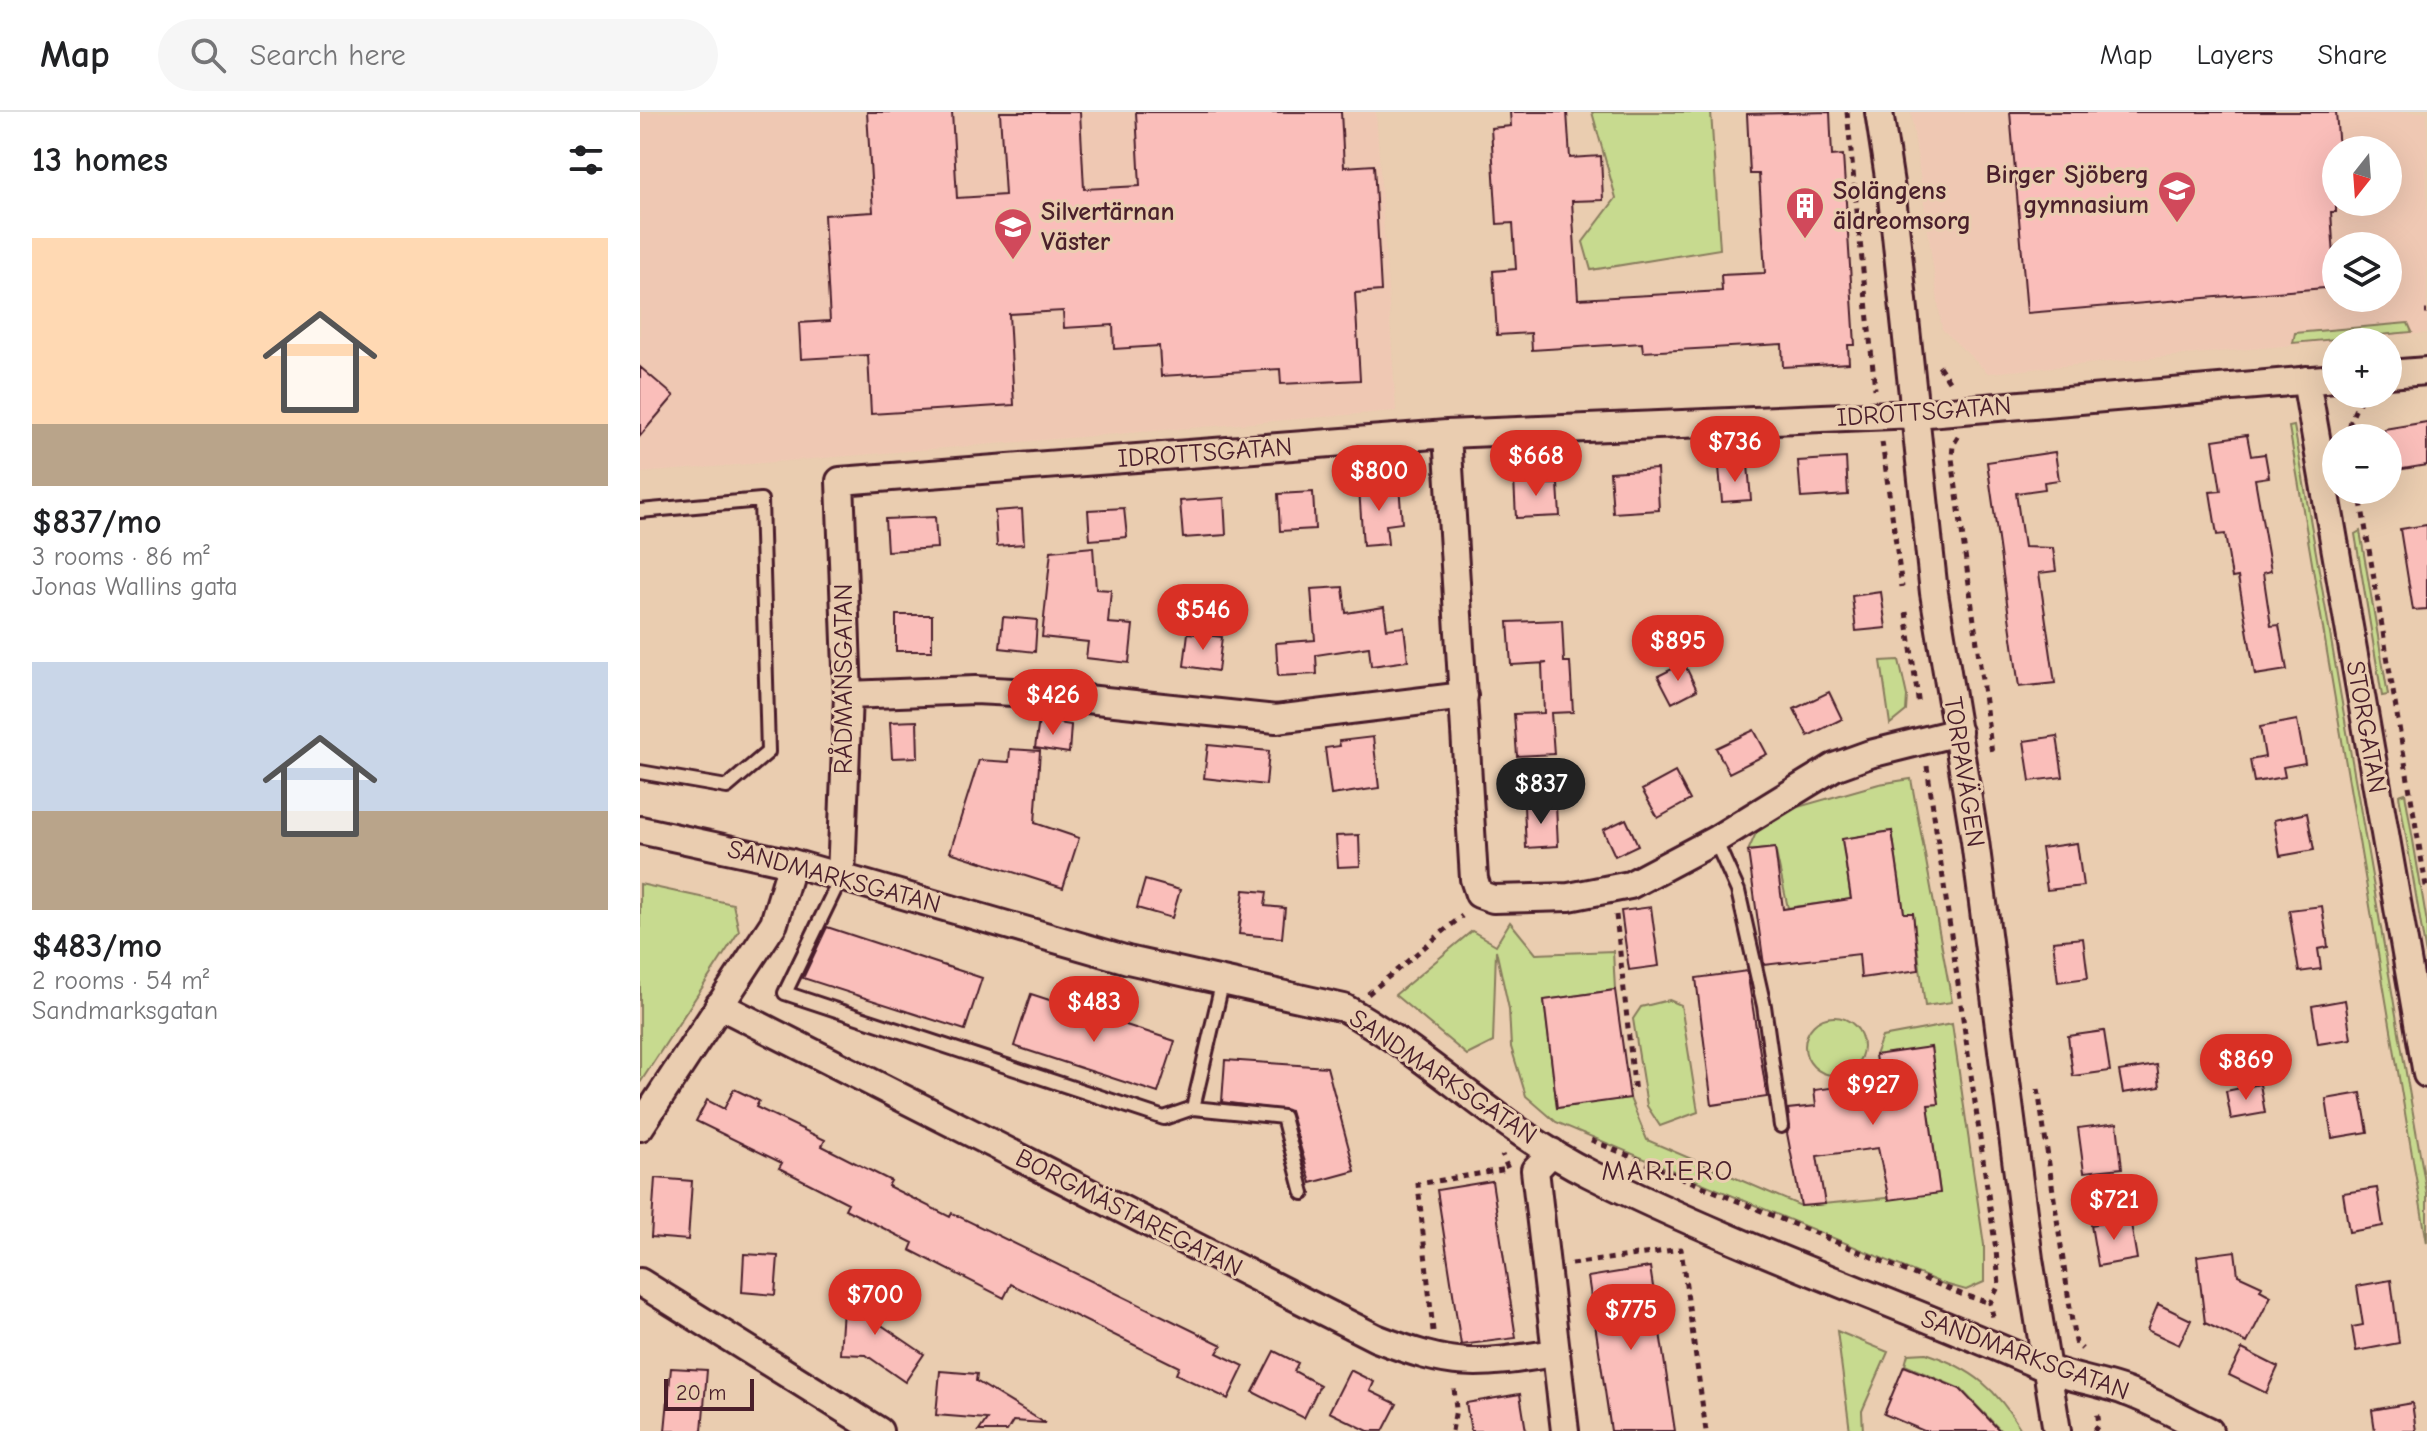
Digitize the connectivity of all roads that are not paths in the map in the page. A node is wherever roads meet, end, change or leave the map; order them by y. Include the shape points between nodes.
1 (1879, 112) edge
2 (2427, 371) edge
3 (2402, 373) edge
4 (2322, 379) edge
5 (2306, 380) junction
6 (1916, 414) junction
7 (1447, 434) junction
8 (840, 481) joint
9 (640, 511) edge
10 (848, 695) junction
11 (1464, 696) junction
12 (1958, 732) junction
13 (640, 772) edge
14 (640, 830) edge
15 (1715, 840) junction
16 (792, 863) junction
17 (841, 877) junction
18 (1223, 980) junction
19 (719, 1005) junction
20 (2427, 1074) edge
21 (1193, 1108) junction
22 (1781, 1126) dead end
23 (640, 1127) edge
24 (1552, 1152) junction
25 (1303, 1193) dead end
26 (640, 1282) edge
27 (1554, 1353) junction
28 (2049, 1369) junction
29 (879, 1431) edge
30 (1565, 1431) edge
31 (2057, 1431) edge
32 (2209, 1431) edge

1 - 6 street, TORPAVÄGEN
2 - 3 street
4 - 5 street, IDROTTSGATAN
5 - 6 street, IDROTTSGATAN
5 - 20 street, STORGATAN
6 - 7 street, IDROTTSGATAN
6 - 12 street, TORPAVÄGEN via 1934,593
7 - 8 street, IDROTTSGATAN
7 - 11 street
8 - 10 street, RÅDMANSGATAN
9 - 13 lane via 761,500 768,752 727,787
10 - 11 street via 1016,692 1276,719
10 - 17 street, RÅDMANSGATAN
11 - 15 street via 1479,894 1493,899 1569,897 1613,890
12 - 15 street via 1834,767
12 - 28 street, TORPAVÄGEN via 2029,1259
14 - 16 street, SANDMARKSGATAN
15 - 22 lane via 1738,891 1764,1006
16 - 17 street, SANDMARKSGATAN
16 - 19 street via 774,923
17 - 18 street, SANDMARKSGATAN via 1128,960
17 - 21 lane via 785,993 1164,1118
18 - 21 lane
18 - 24 street, SANDMARKSGATAN via 1344,1008
19 - 23 street
19 - 27 street, BORGMÄSTAREGATAN via 1376,1338 1444,1361 1483,1365
21 - 25 lane via 1283,1117
24 - 27 street via 1535,1170
24 - 28 street, SANDMARKSGATAN via 1773,1258
26 - 29 street
27 - 30 street
28 - 31 street, TORPAVÄGEN
28 - 32 street, SANDMARKSGATAN via 2130,1393

